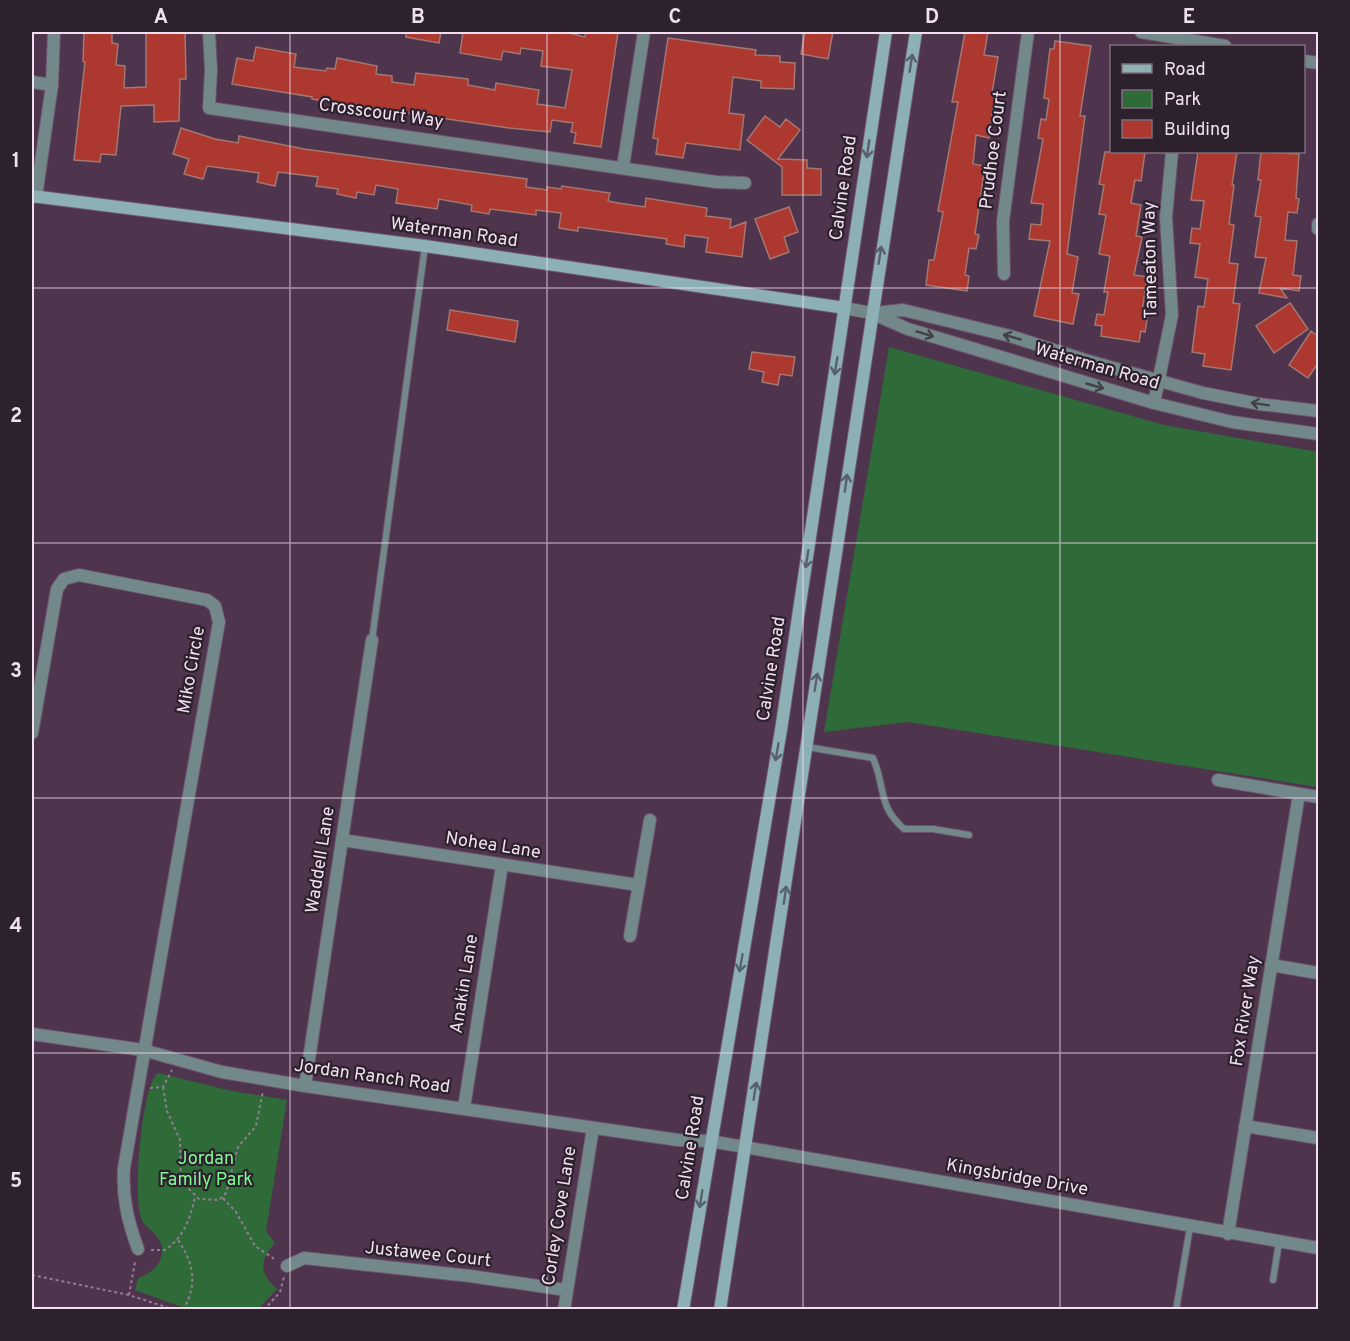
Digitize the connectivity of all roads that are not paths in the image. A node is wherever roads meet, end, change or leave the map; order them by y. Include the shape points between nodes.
1 (54, 32) edge
2 (209, 32) edge
3 (644, 32) edge
4 (886, 32) edge
5 (916, 32) edge
6 (1028, 32) edge
7 (1141, 32) edge
8 (1186, 43) edge
9 (1212, 45) edge
10 (32, 81) edge
11 (52, 85) junction
12 (1172, 153) edge
13 (623, 166) junction
14 (745, 183) dead end
15 (34, 197) edge
16 (1318, 224) edge
17 (1318, 230) edge
18 (425, 246) junction
19 (1004, 274) dead end
20 (845, 308) junction
21 (871, 313) junction
22 (1160, 381) junction
23 (1154, 403) junction
24 (1318, 411) edge
25 (1318, 434) edge
26 (372, 640) joint
27 (32, 733) edge
28 (807, 747) junction
29 (1218, 780) dead end
30 (1299, 794) junction
31 (1318, 797) edge
32 (650, 820) dead end
33 (969, 835) dead end
34 (342, 840) junction
35 (502, 865) junction
36 (638, 885) junction
37 (630, 936) dead end
38 (1271, 965) junction
39 (1318, 973) edge
40 (32, 1034) edge
41 (143, 1050) junction
42 (305, 1086) junction
43 (464, 1108) junction
44 (1245, 1126) junction
45 (593, 1128) junction
46 (1318, 1138) edge
47 (710, 1141) junction
48 (747, 1149) junction
49 (1190, 1227) junction
50 (1228, 1234) junction
51 (1279, 1242) junction
52 (1318, 1248) edge
53 (138, 1249) road end
54 (287, 1266) road end
55 (1273, 1280) dead end
56 (566, 1290) junction
57 (564, 1310) edge
58 (683, 1310) edge
59 (720, 1310) edge
60 (1176, 1310) edge

1 - 11 street
2 - 13 street, Crosscourt Way via 209,108
3 - 13 street
4 -> 20 main road, Calvine Road
21 -> 5 main road
6 - 19 street, Prudhoe Court via 1004,221
7 - 8 street
8 - 9 street
10 - 11 street
11 - 15 street
12 - 22 street, Tameaton Way via 1166,217 1172,315
13 - 14 street via 716,182
15 - 18 main road, Waterman Road
16 - 17 street
18 - 20 main road, Waterman Road
18 - 26 lane
20 - 21 street, Waterman Road
20 -> 47 main road, Calvine Road via 781,730
22 -> 21 street, Waterman Road via 1010,336 903,310
21 -> 23 street, Waterman Road via 908,329
28 -> 21 main road
22 - 23 street, Tameaton Way
24 -> 22 street, Waterman Road via 1259,404
23 - 25 street, Waterman Road via 1232,422
26 - 34 street, Waddell Lane
27 - 41 street, Miko Circle via 57,589 64,579 79,575 207,600 215,606 219,622
28 - 33 lane via 873,758 881,777 884,803 904,829
48 -> 28 main road
29 - 30 street
30 - 31 street
30 - 38 street, Fox River Way
32 - 36 street
34 - 35 street, Nohea Lane
34 - 42 street, Waddell Lane
35 - 36 street, Nohea Lane
35 - 43 street, Anakin Lane
36 - 37 street
38 - 39 street
38 - 44 street, Fox River Way
40 - 41 street, Jordan Ranch Road
41 - 42 street, Jordan Ranch Road via 222,1072
41 - 53 street via 122,1189
42 - 43 street, Jordan Ranch Road
43 - 45 street, Jordan Ranch Road
44 - 46 street
44 - 50 street, Fox River Way
45 - 47 street, Jordan Ranch Road
45 - 56 street, Corley Cove Lane
47 - 48 street, Kingsbridge Drive
47 -> 58 main road, Calvine Road
48 - 49 street, Kingsbridge Drive
48 - 59 main road
49 - 50 street, Kingsbridge Drive
49 - 60 lane
50 - 51 street, Kingsbridge Drive
51 - 52 street, Kingsbridge Drive
51 - 55 lane
54 - 56 street, Justawee Court via 304,1258
56 - 57 street, Corley Cove Lane

